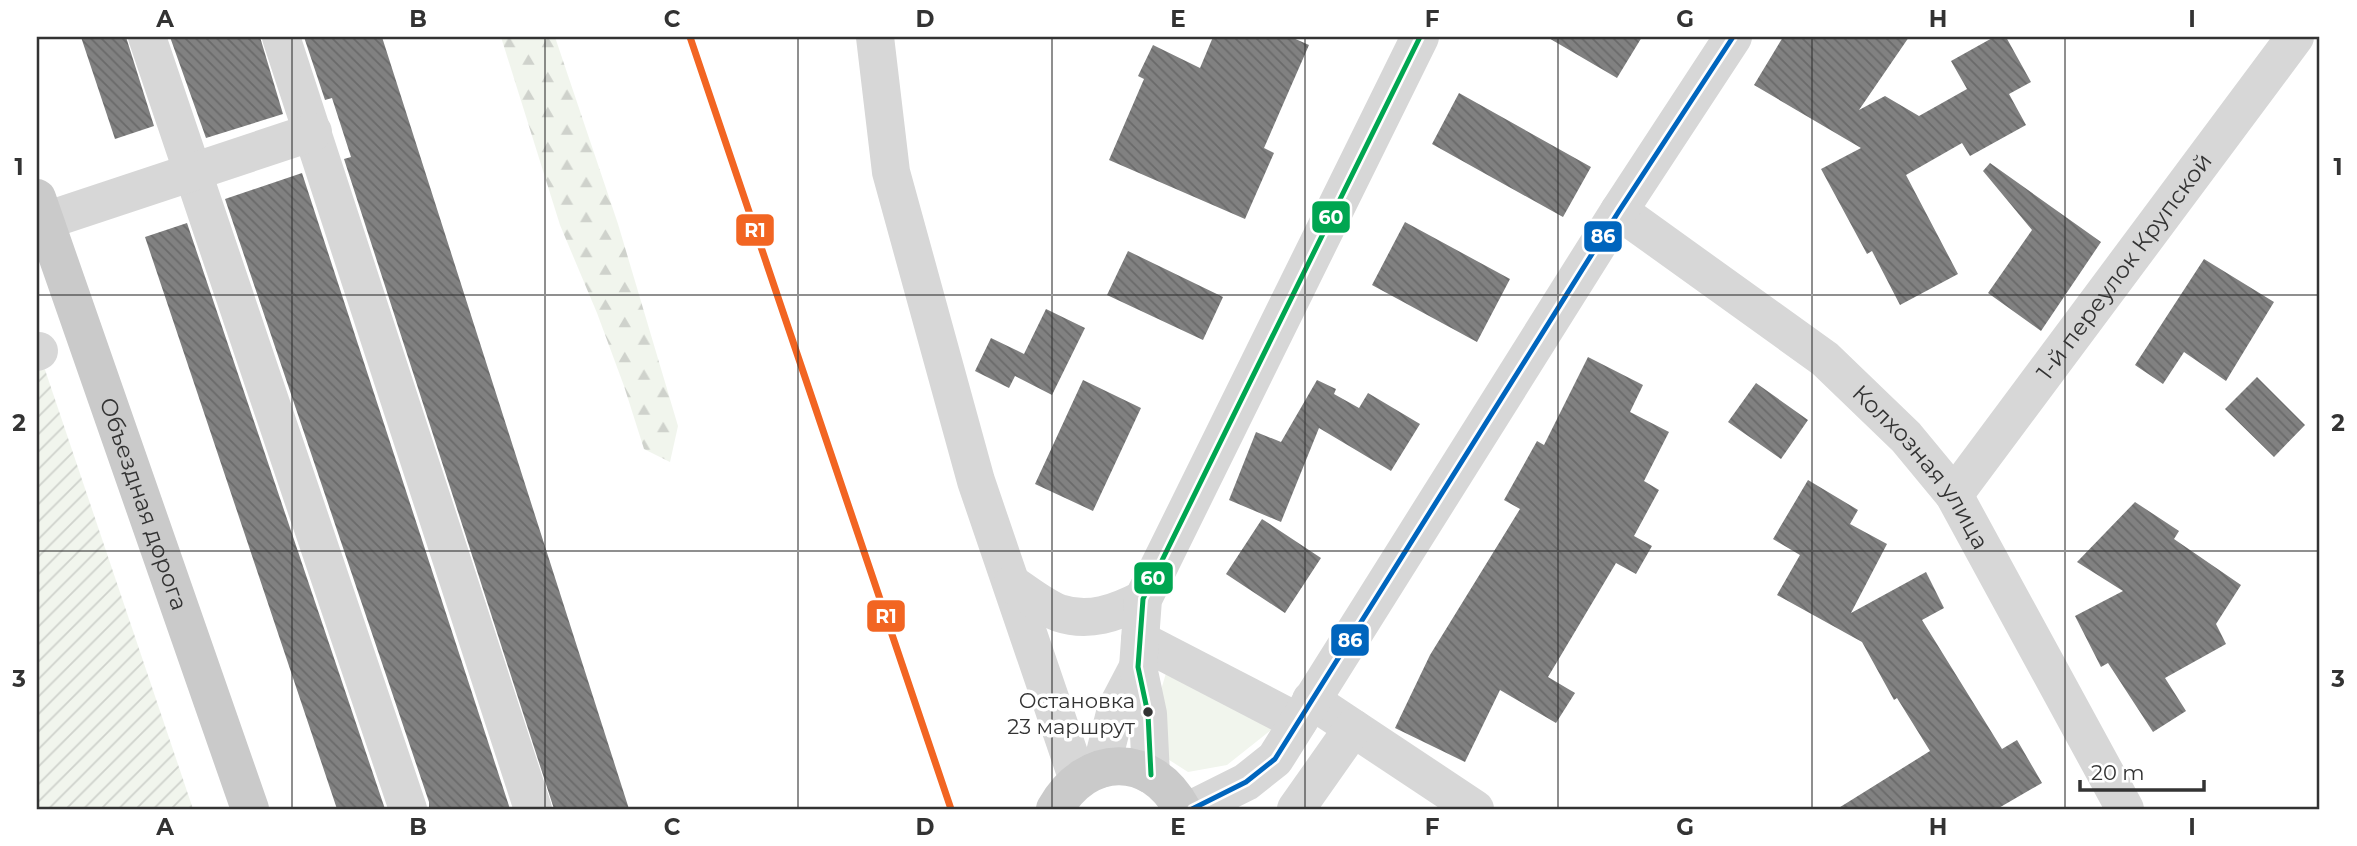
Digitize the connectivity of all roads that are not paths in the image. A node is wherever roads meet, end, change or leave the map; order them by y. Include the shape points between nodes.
1 (147, 37) edge
2 (281, 37) edge
3 (875, 37) edge
4 (1420, 37) edge
5 (1733, 37) edge
6 (2295, 37) edge
7 (313, 132) junction
8 (191, 172) junction
9 (41, 209) edge
10 (1619, 211) junction
11 (1954, 495) junction
12 (1012, 584) junction
13 (1143, 599) junction
14 (1139, 653) junction
15 (1304, 711) junction
16 (1353, 728) junction
17 (1090, 774) junction
18 (1151, 775) junction
19 (250, 809) edge
20 (408, 809) edge
21 (533, 809) edge
22 (1055, 809) edge
23 (1182, 809) edge
24 (1192, 809) edge
25 (1296, 809) edge
26 (1475, 809) edge
27 (2125, 809) edge

1 - 8 street
2 - 7 street
3 - 12 street via 891,172 976,481
4 - 13 street
5 - 10 street
6 - 11 street, 1-й переулок Крупской
7 - 8 street
7 - 21 street
8 - 9 street
8 - 20 street
9 - 19 main road, Объездная дорога
10 - 11 street, Колхозная улица via 1825,359 1906,436
10 - 15 street
11 - 27 street, Колхозная улица
12 - 13 street via 1058,612 1090,617 1118,612
12 - 17 street
13 - 14 street
14 - 15 street
14 - 17 street
14 - 18 street
15 - 16 street
15 - 24 street via 1275,758 1246,782
16 - 25 street
16 - 26 street
17 - 18 main road via 1123,766
17 - 22 main road via 1064,793
18 - 23 main road via 1174,795

